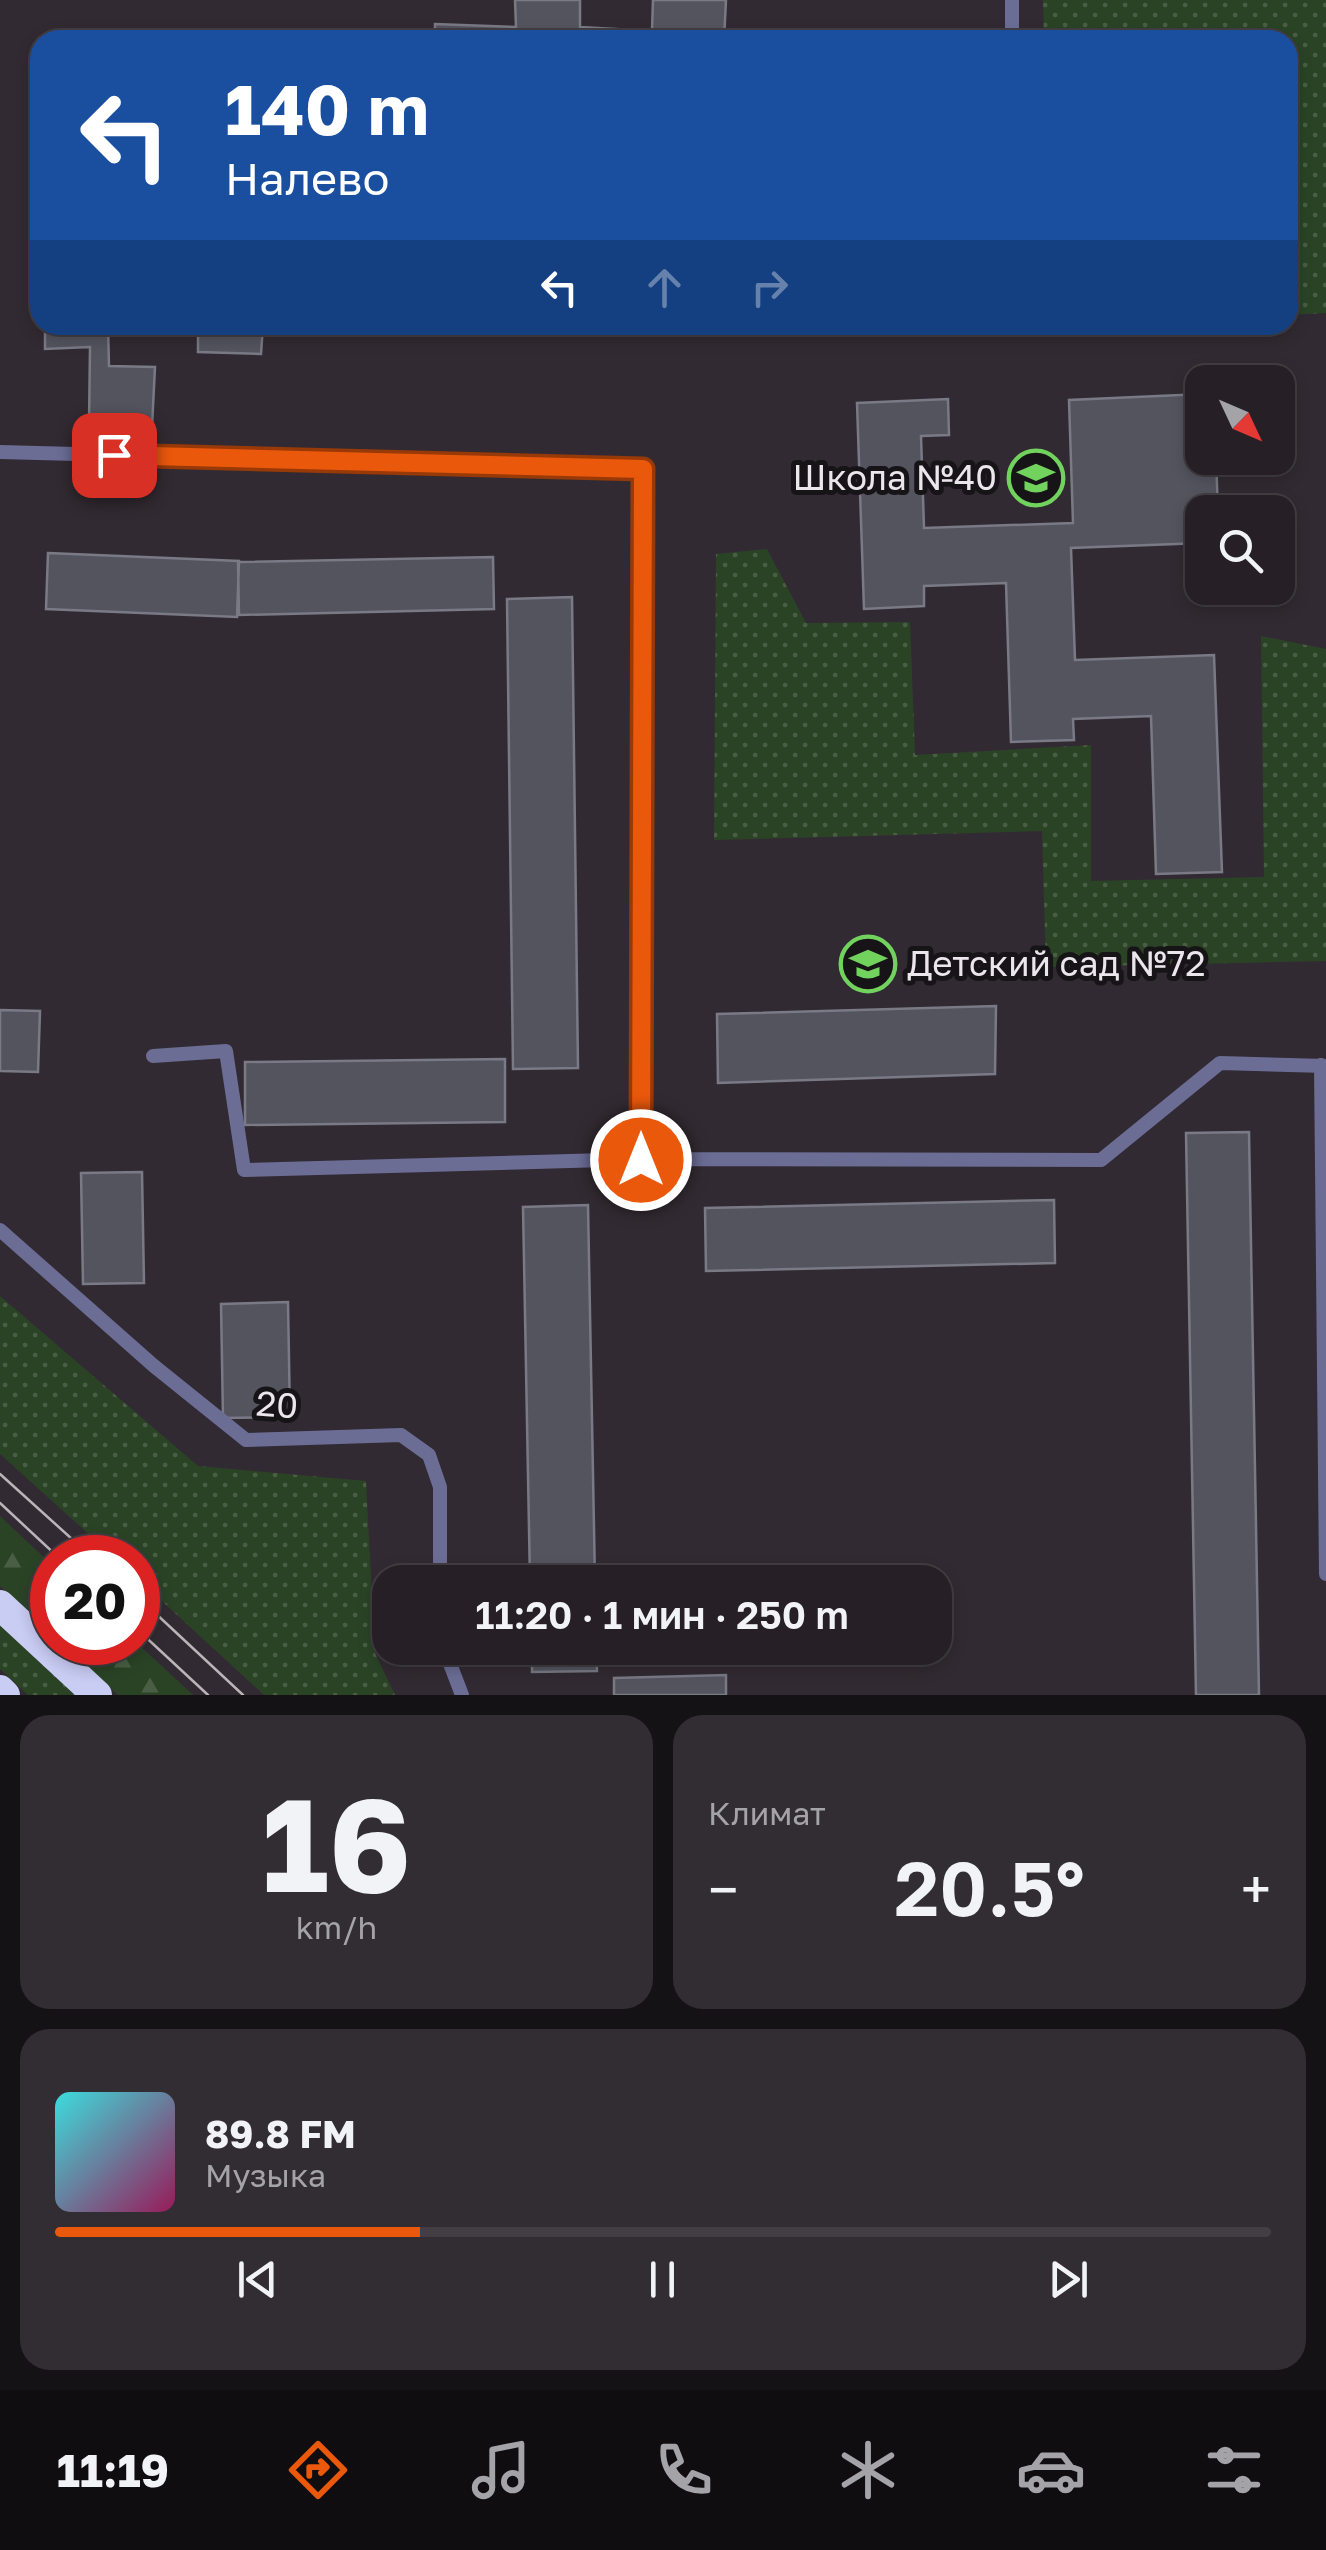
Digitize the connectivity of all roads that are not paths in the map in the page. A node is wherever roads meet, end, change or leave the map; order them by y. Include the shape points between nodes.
1 (1012, 0) edge
2 (1012, 30) edge
3 (0, 452) edge
4 (153, 1056) dead end
5 (1324, 1065) edge
6 (641, 1160) junction
7 (0, 1230) edge
8 (440, 1565) edge
9 (1326, 1574) edge
10 (0, 1605) edge
11 (451, 1665) edge
12 (97, 1695) edge
13 (462, 1695) edge

1 - 2 lane
3 - 6 lane via 643,469
4 - 6 lane via 226,1051 244,1170
5 - 6 lane via 1220,1063 1101,1160
5 - 9 lane
7 - 8 lane, 20 via 246,1440 401,1435 429,1455 440,1486
10 - 12 highway
11 - 13 lane

